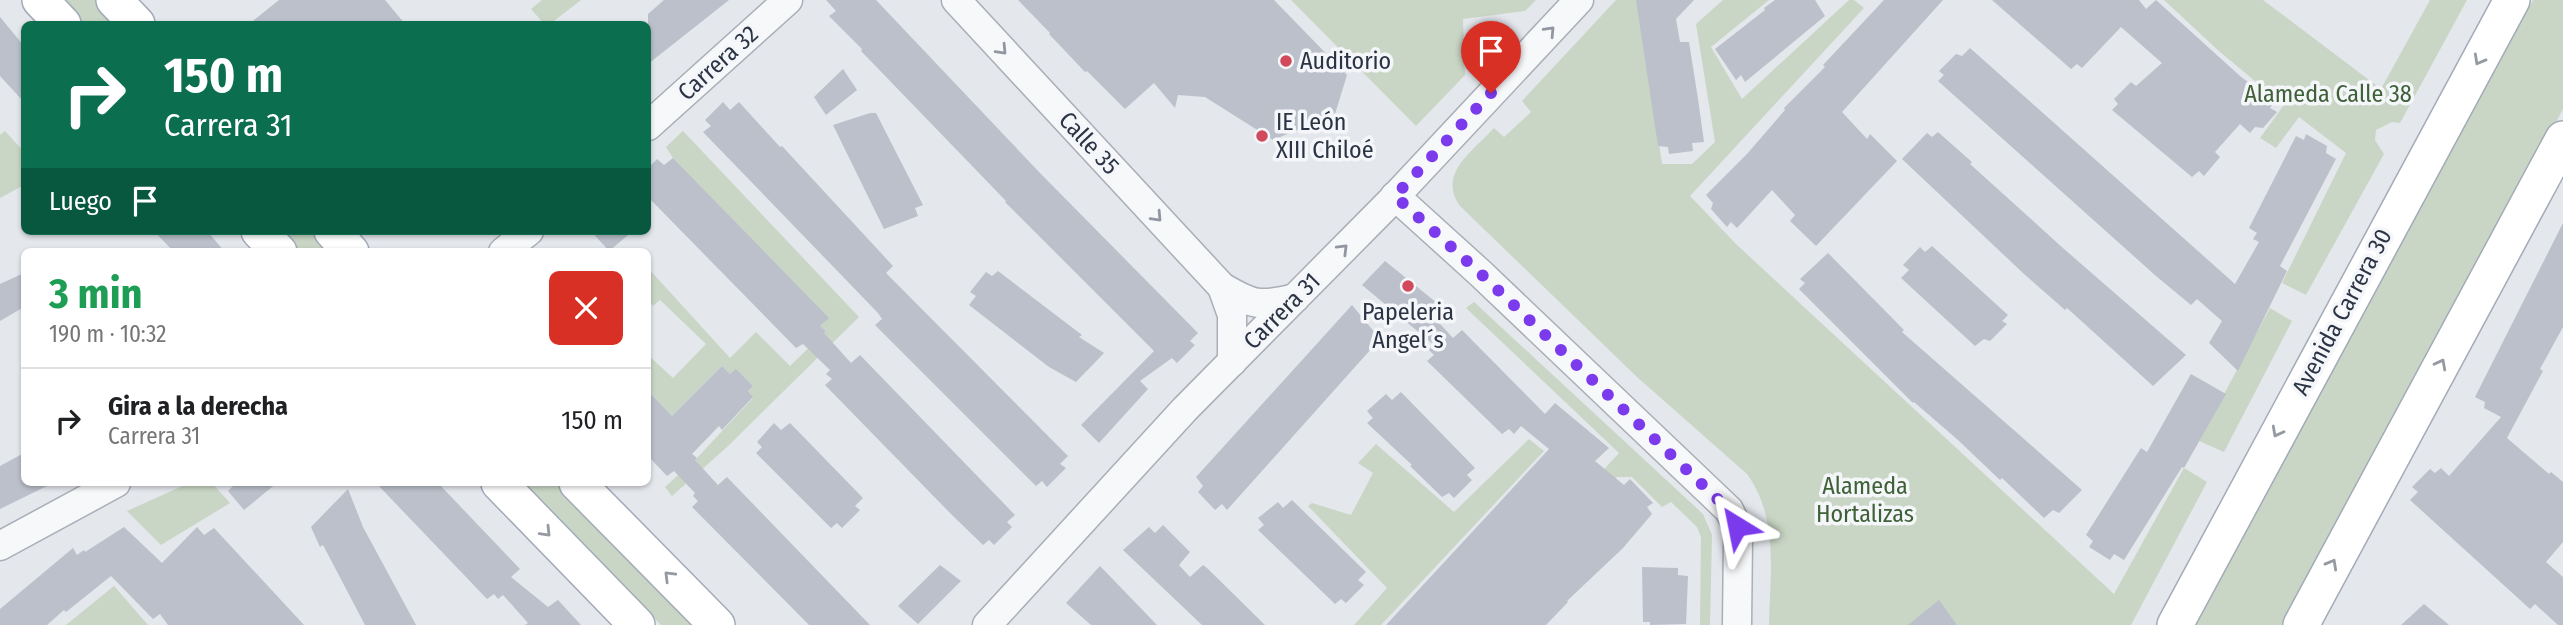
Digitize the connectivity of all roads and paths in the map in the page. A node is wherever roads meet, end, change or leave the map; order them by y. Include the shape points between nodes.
1 (40, 0) edge
2 (114, 0) edge
3 (788, 0) edge
4 (956, 0) edge
5 (1579, 0) edge
6 (2512, 0) edge
7 (60, 21) edge
8 (134, 21) edge
9 (651, 123) edge
10 (2563, 139) edge
11 (1395, 196) junction
12 (263, 235) edge
13 (336, 235) edge
14 (523, 235) edge
15 (275, 248) edge
16 (347, 248) edge
17 (508, 248) edge
18 (1222, 287) junction
19 (1295, 298) junction
20 (1232, 362) junction
21 (110, 486) edge
22 (502, 486) edge
23 (580, 486) edge
24 (0, 546) edge
25 (637, 625) edge
26 (717, 625) edge
27 (987, 625) edge
28 (1737, 625) edge
29 (2175, 625) edge
30 (2301, 625) edge

1 - 7 main road
2 - 8 main road
3 - 9 street, Carrera 32
4 -> 18 street, Calle 35
11 -> 5 street, Carrera 31
6 -> 29 main road, Avenida Carrera 30
30 -> 10 main road
19 -> 11 street, Carrera 31
11 - 28 street via 1729,510 1737,526
12 - 15 main road
13 - 16 main road
14 - 17 street
18 - 19 street, Calle 35 via 1249,302 1270,304
18 - 20 street, Calle 35 via 1232,315
19 - 20 street, Carrera 31
20 - 27 street, Carrera 31
21 - 24 street
22 -> 25 main road
26 -> 23 main road

